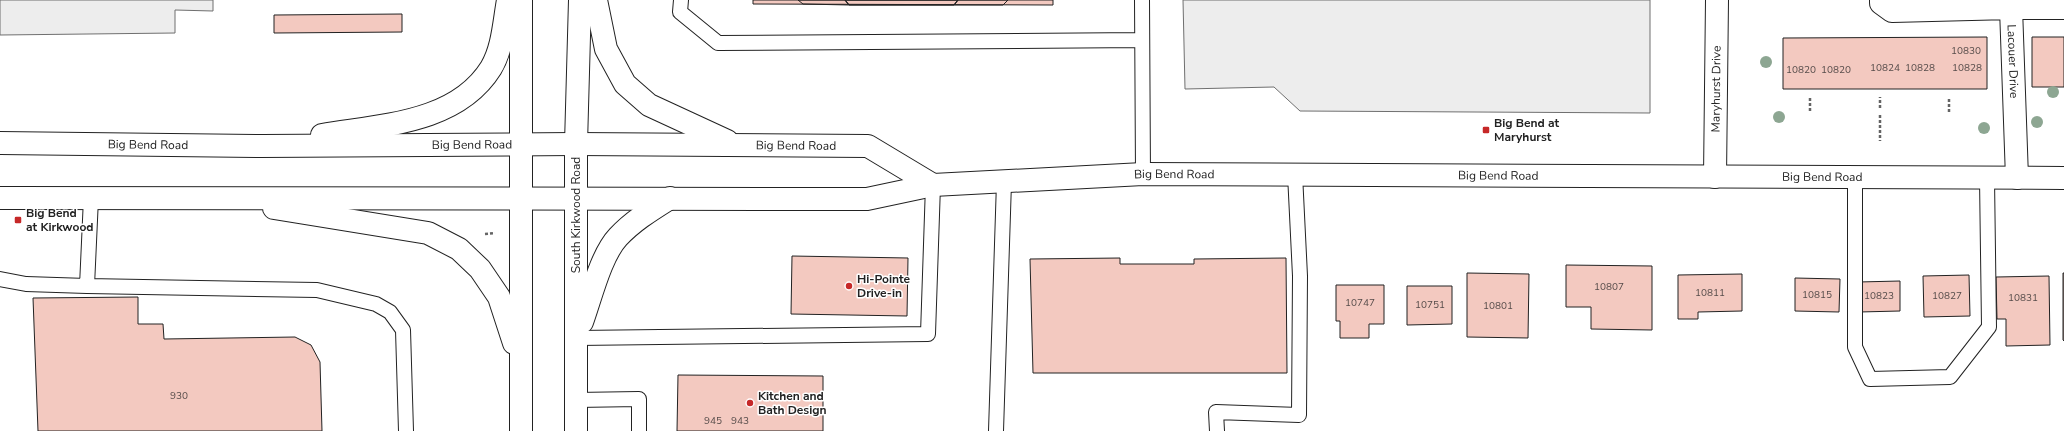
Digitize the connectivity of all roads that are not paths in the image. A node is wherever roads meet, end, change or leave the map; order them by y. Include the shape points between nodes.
1 (508, 0) edge
2 (521, 0) edge
3 (580, 0) edge
4 (596, 0) edge
5 (681, 0) edge
6 (1142, 0) edge
7 (1717, 0) edge
8 (1881, 0) edge
9 (2011, 4) edge
10 (2064, 8) edge
11 (1142, 40) junction
12 (0, 143) edge
13 (522, 144) junction
14 (576, 144) junction
15 (735, 145) junction
16 (262, 146) junction
17 (1143, 174) junction
18 (1295, 174) junction
19 (1715, 177) junction
20 (1855, 178) junction
21 (1987, 178) junction
22 (2017, 178) junction
23 (2064, 178) edge
24 (1004, 182) junction
25 (933, 185) junction
26 (522, 197) junction
27 (576, 197) junction
28 (0, 198) edge
29 (90, 198) junction
30 (210, 198) junction
31 (670, 198) junction
32 (0, 279) edge
33 (87, 286) junction
34 (577, 338) junction
35 (520, 361) junction
36 (576, 400) junction
37 (406, 431) edge
38 (521, 431) edge
39 (576, 431) edge
40 (640, 431) edge
41 (996, 431) edge
42 (1216, 431) edge

1 - 16 main road via 500,46 491,67 472,90 449,106 425,117
2 - 13 main road
3 - 14 main road, South Kirkwood Road
4 - 15 main road via 606,49 625,84 649,105
5 - 11 lane via 680,12 718,43
6 - 11 lane
7 - 19 main road, Maryhurst Drive
8 - 9 main road, Lacouer Drive via 1892,12
9 - 10 main road
9 - 22 main road, Lacouer Drive
11 - 17 lane
12 - 16 main road, Big Bend Road
13 - 14 main road, Big Bend Road
13 - 16 main road, Big Bend Road
13 - 26 main road
14 - 15 main road, Big Bend Road
14 - 27 main road, South Kirkwood Road
15 - 25 main road, Big Bend Road via 868,146
17 - 18 main road, Big Bend Road
17 - 24 main road, Big Bend Road
18 - 19 main road, Big Bend Road
18 - 42 lane via 1300,276 1299,415 1216,412
19 - 20 main road, Big Bend Road
20 - 21 main road, Big Bend Road
20 - 21 lane via 1855,347 1870,379 1950,378 1989,327
21 - 22 main road, Big Bend Road
22 - 23 main road, Big Bend Road
24 - 25 main road, Big Bend Road
24 - 41 lane
25 - 31 main road, Big Bend Road via 867,199
25 - 34 lane via 928,334
26 - 27 main road, Big Bend Road
26 - 30 main road, Big Bend Road
26 - 35 main road
27 - 31 main road, Big Bend Road
27 - 34 main road, South Kirkwood Road
28 - 29 main road, Big Bend Road
29 - 30 main road, Big Bend Road
29 - 33 lane
30 - 35 main road via 428,233 459,249 480,269 499,297
31 - 34 main road via 641,216 617,238 601,267
32 - 33 lane via 26,284
33 - 37 lane via 317,290 376,304 390,312 403,330
34 - 36 main road, South Kirkwood Road
35 - 38 main road
36 - 39 main road, South Kirkwood Road
36 - 40 lane via 639,399

